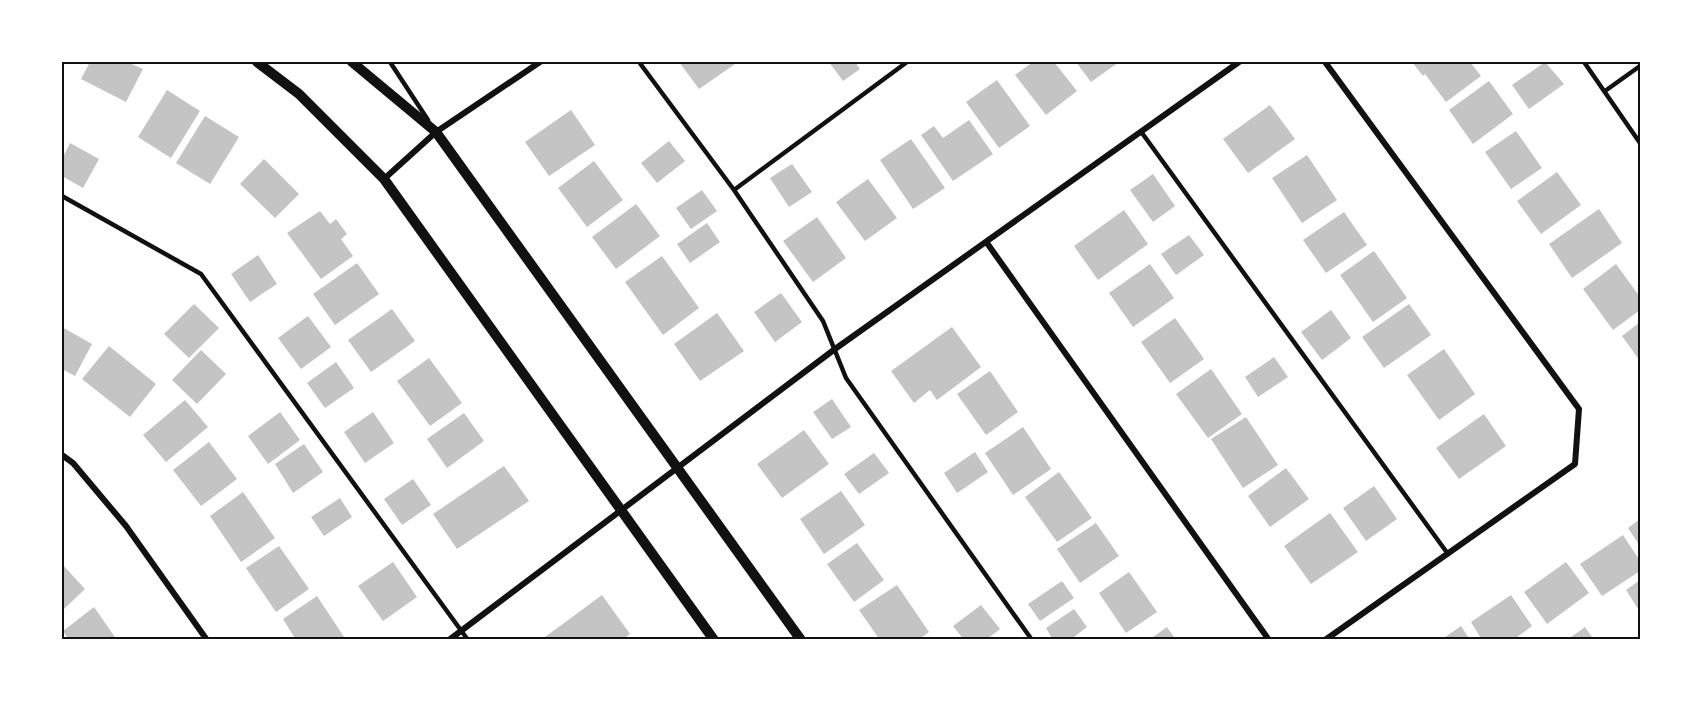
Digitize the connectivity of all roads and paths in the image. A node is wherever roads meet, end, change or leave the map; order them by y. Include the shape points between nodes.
1 (257, 62) edge
2 (351, 62) edge
3 (390, 62) edge
4 (540, 62) edge
5 (639, 62) edge
6 (907, 62) edge
7 (1239, 62) edge
8 (1325, 62) edge
9 (1584, 62) edge
10 (1641, 66) edge
11 (1605, 91) junction
12 (436, 132) junction
13 (1142, 133) junction
14 (1641, 143) edge
15 (384, 179) junction
16 (734, 190) junction
17 (62, 196) edge
18 (987, 243) junction
19 (835, 350) junction
20 (62, 455) edge
21 (678, 466) junction
22 (622, 509) junction
23 (1448, 554) junction
24 (462, 631) junction
25 (207, 639) edge
26 (449, 639) edge
27 (468, 639) edge
28 (714, 639) edge
29 (801, 639) edge
30 (1032, 639) edge
31 (1269, 639) edge
32 (1325, 639) edge

1 - 15 street via 299,94
2 - 12 street
3 - 12 lane
4 - 12 street
5 - 16 lane
6 - 16 lane
7 - 13 street
8 - 23 street via 1579,409 1575,464
9 - 11 lane
10 - 11 lane
11 - 14 lane
12 - 15 street
12 - 21 street
13 - 18 street
13 - 23 lane
15 - 22 street
16 - 19 lane via 823,321
17 - 24 lane via 201,274
18 - 19 street
18 - 31 street
19 - 21 street
19 - 30 lane via 846,378
20 - 25 street via 126,526
21 - 22 street
21 - 29 street
22 - 24 street
22 - 28 street
23 - 32 street
24 - 26 street
24 - 27 lane

